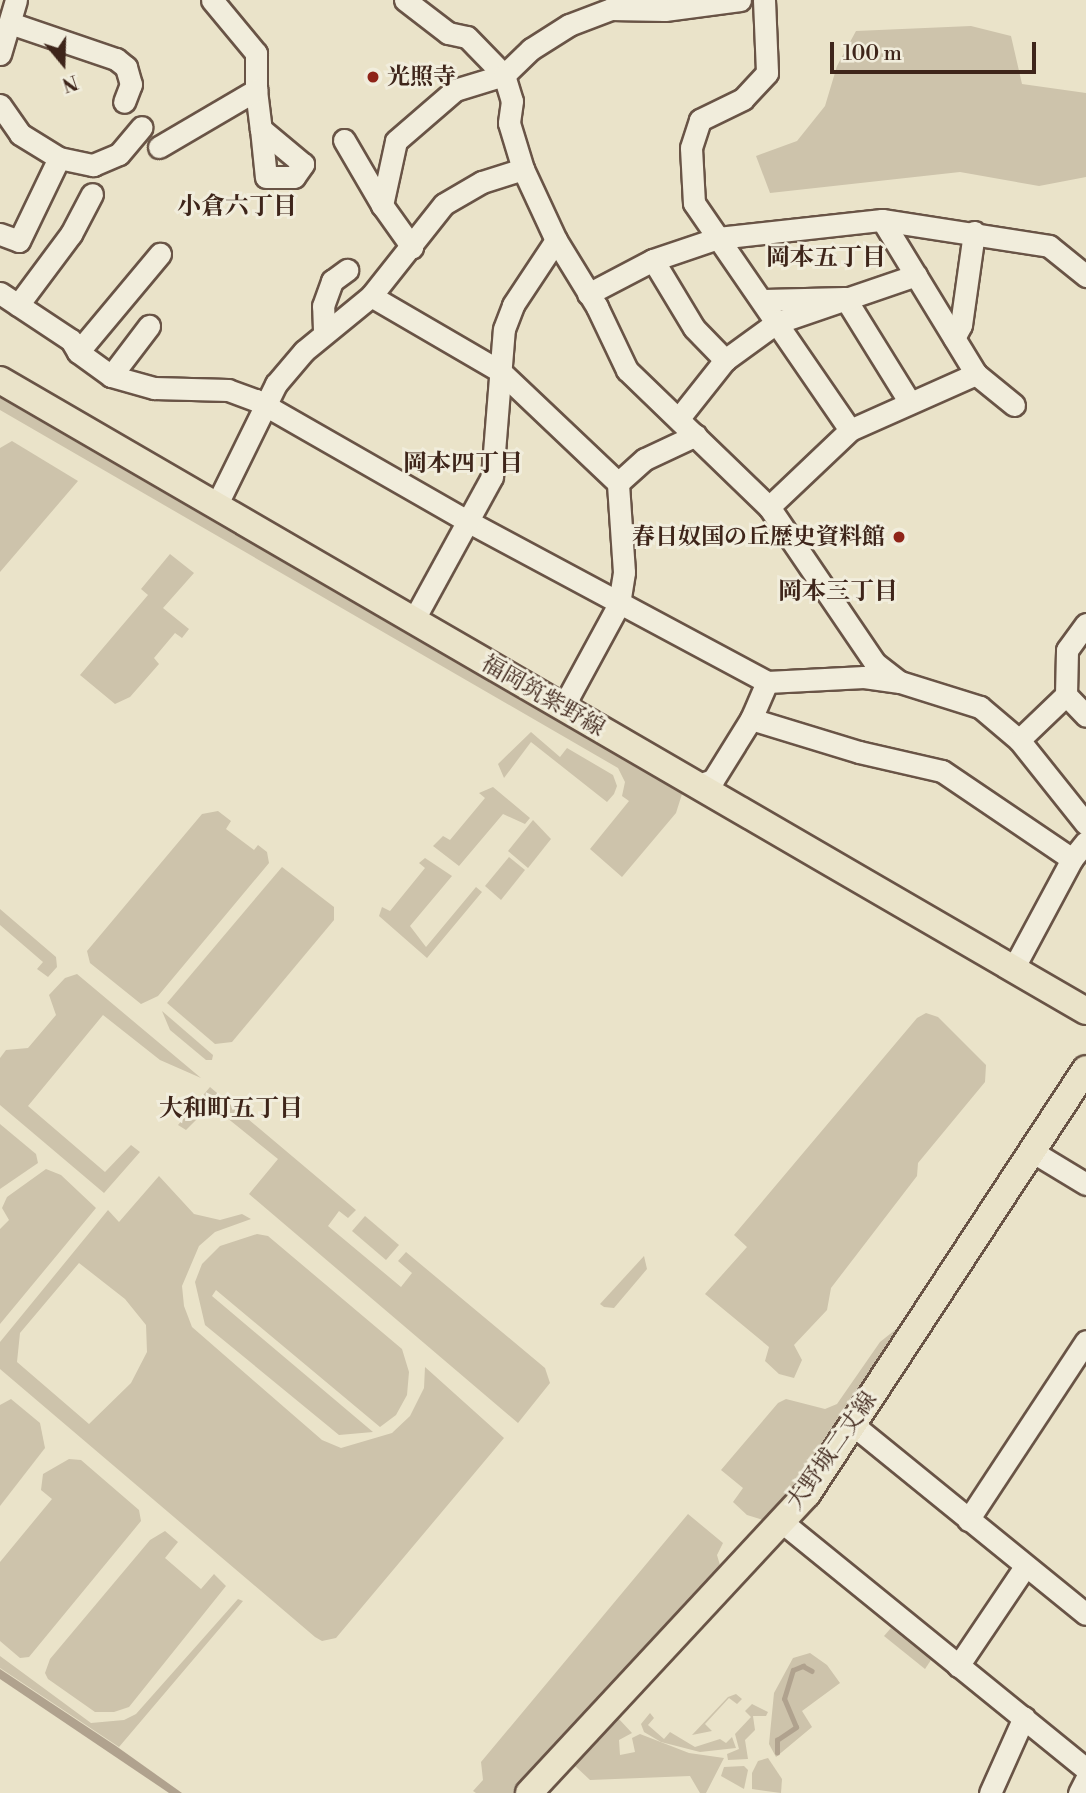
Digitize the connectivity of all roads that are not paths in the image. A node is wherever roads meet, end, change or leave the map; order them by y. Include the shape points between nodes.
1 (16, 0) edge
2 (212, 0) edge
3 (405, 0) edge
4 (740, 0) edge
5 (764, 0) edge
6 (10, 23) junction
7 (0, 54) edge
8 (504, 75) junction
9 (256, 90) junction
10 (124, 102) dead end
11 (0, 105) edge
12 (142, 127) dead end
13 (261, 129) dead end
14 (344, 140) dead end
15 (159, 147) dead end
16 (59, 158) junction
17 (523, 169) junction
18 (92, 194) dead end
19 (382, 205) junction
20 (882, 220) junction
21 (974, 232) junction
22 (0, 234) edge
23 (718, 238) junction
24 (556, 240) junction
25 (412, 247) junction
26 (160, 254) dead end
27 (653, 260) junction
28 (347, 270) dead end
29 (916, 275) junction
30 (1086, 276) edge
31 (0, 293) edge
32 (588, 294) junction
33 (371, 296) junction
34 (845, 298) junction
35 (764, 300) junction
36 (19, 305) junction
37 (776, 323) junction
38 (149, 326) dead end
39 (324, 330) junction
40 (954, 338) junction
41 (78, 352) junction
42 (725, 360) junction
43 (500, 371) junction
44 (976, 374) junction
45 (111, 376) junction
46 (0, 380) edge
47 (911, 403) junction
48 (1014, 405) dead end
49 (267, 407) junction
50 (679, 418) junction
51 (850, 430) junction
52 (696, 435) junction
53 (618, 483) junction
54 (216, 506) junction
55 (769, 507) junction
56 (469, 522) junction
57 (619, 604) junction
58 (413, 621) junction
59 (1086, 624) edge
60 (767, 682) junction
61 (900, 682) junction
62 (1066, 695) junction
63 (563, 707) junction
64 (1086, 716) edge
65 (751, 719) junction
66 (1019, 740) junction
67 (698, 785) junction
68 (1086, 824) edge
69 (1086, 842) edge
70 (1072, 859) junction
71 (1013, 969) junction
72 (1086, 1011) edge
73 (1086, 1069) edge
74 (1033, 1152) junction
75 (1086, 1184) edge
76 (1086, 1341) edge
77 (852, 1423) junction
78 (968, 1520) junction
79 (782, 1522) junction
80 (1024, 1568) junction
81 (1084, 1609) edge
82 (958, 1666) junction
83 (1024, 1717) junction
84 (1086, 1769) edge
85 (1086, 1779) edge
86 (533, 1792) edge
87 (990, 1793) edge
88 (1079, 1793) edge

1 - 6 street
2 - 9 street via 256,53
3 - 8 street via 448,33 467,37
4 - 8 street via 665,10 611,9 569,25 531,49
5 - 23 street via 767,73 743,99 700,120 691,148 694,203
6 - 7 street
6 - 10 street via 116,59 126,67 131,84
8 - 17 street via 512,101 509,123
8 - 19 street via 455,90 396,141
9 - 13 street
9 - 15 street
11 - 16 street via 20,134
12 - 16 street via 119,154 93,165
14 - 19 street
16 - 22 street via 19,241
17 - 24 street
17 - 25 street via 463,191 444,204
18 - 36 street via 71,234
19 - 25 street
20 - 21 street
20 - 23 street
20 - 29 street
21 - 30 street via 1049,246
21 - 40 street via 961,325
23 - 27 street
23 - 35 street
24 - 32 street
24 - 43 street via 513,305 504,329
25 - 33 street
26 - 41 street
27 - 32 street
27 - 42 street via 694,328
28 - 39 street via 332,281 323,306
29 - 34 street
29 - 40 street
31 - 36 street
32 - 50 street via 627,370
33 - 39 street
33 - 43 street
34 - 35 street
34 - 37 street
34 - 47 street
35 - 37 street
36 - 41 street via 71,340
37 - 42 street
37 - 51 street
38 - 45 street
39 - 49 street via 276,384
40 - 44 street
41 - 45 street
42 - 50 street
43 - 53 street
43 - 56 street via 492,477
44 - 47 street
44 - 48 street
45 - 49 street via 154,388 228,390
46 - 54 main road, 福岡筑紫野線
47 - 51 street
49 - 54 street
49 - 56 street
50 - 52 street
51 - 55 street
52 - 53 street via 645,458
52 - 55 street
53 - 57 street via 624,572
54 - 58 main road, 福岡筑紫野線
55 - 61 street via 875,663
56 - 57 street
56 - 58 street
57 - 60 street
57 - 63 street
58 - 63 main road, 福岡筑紫野線
59 - 62 street via 1067,650
60 - 61 street via 864,677
60 - 65 street
61 - 66 street via 980,707
62 - 64 street
62 - 66 street
63 - 67 main road, 福岡筑紫野線
65 - 67 street via 713,780
65 - 70 street via 942,771
66 - 68 street
67 - 71 main road, 福岡筑紫野線
69 - 70 street
70 - 71 street
71 - 72 main road, 福岡筑紫野線
73 - 74 main road, 大野城二丈線
74 - 75 street
74 - 77 main road, 大野城二丈線
76 - 78 street
77 - 78 street
77 - 79 main road, 大野城二丈線 via 807,1494
78 - 80 street
79 - 82 street
79 - 86 main road, 大野城二丈線
80 - 81 street
80 - 82 street
82 - 83 street
83 - 84 street
83 - 87 street
85 - 88 street

